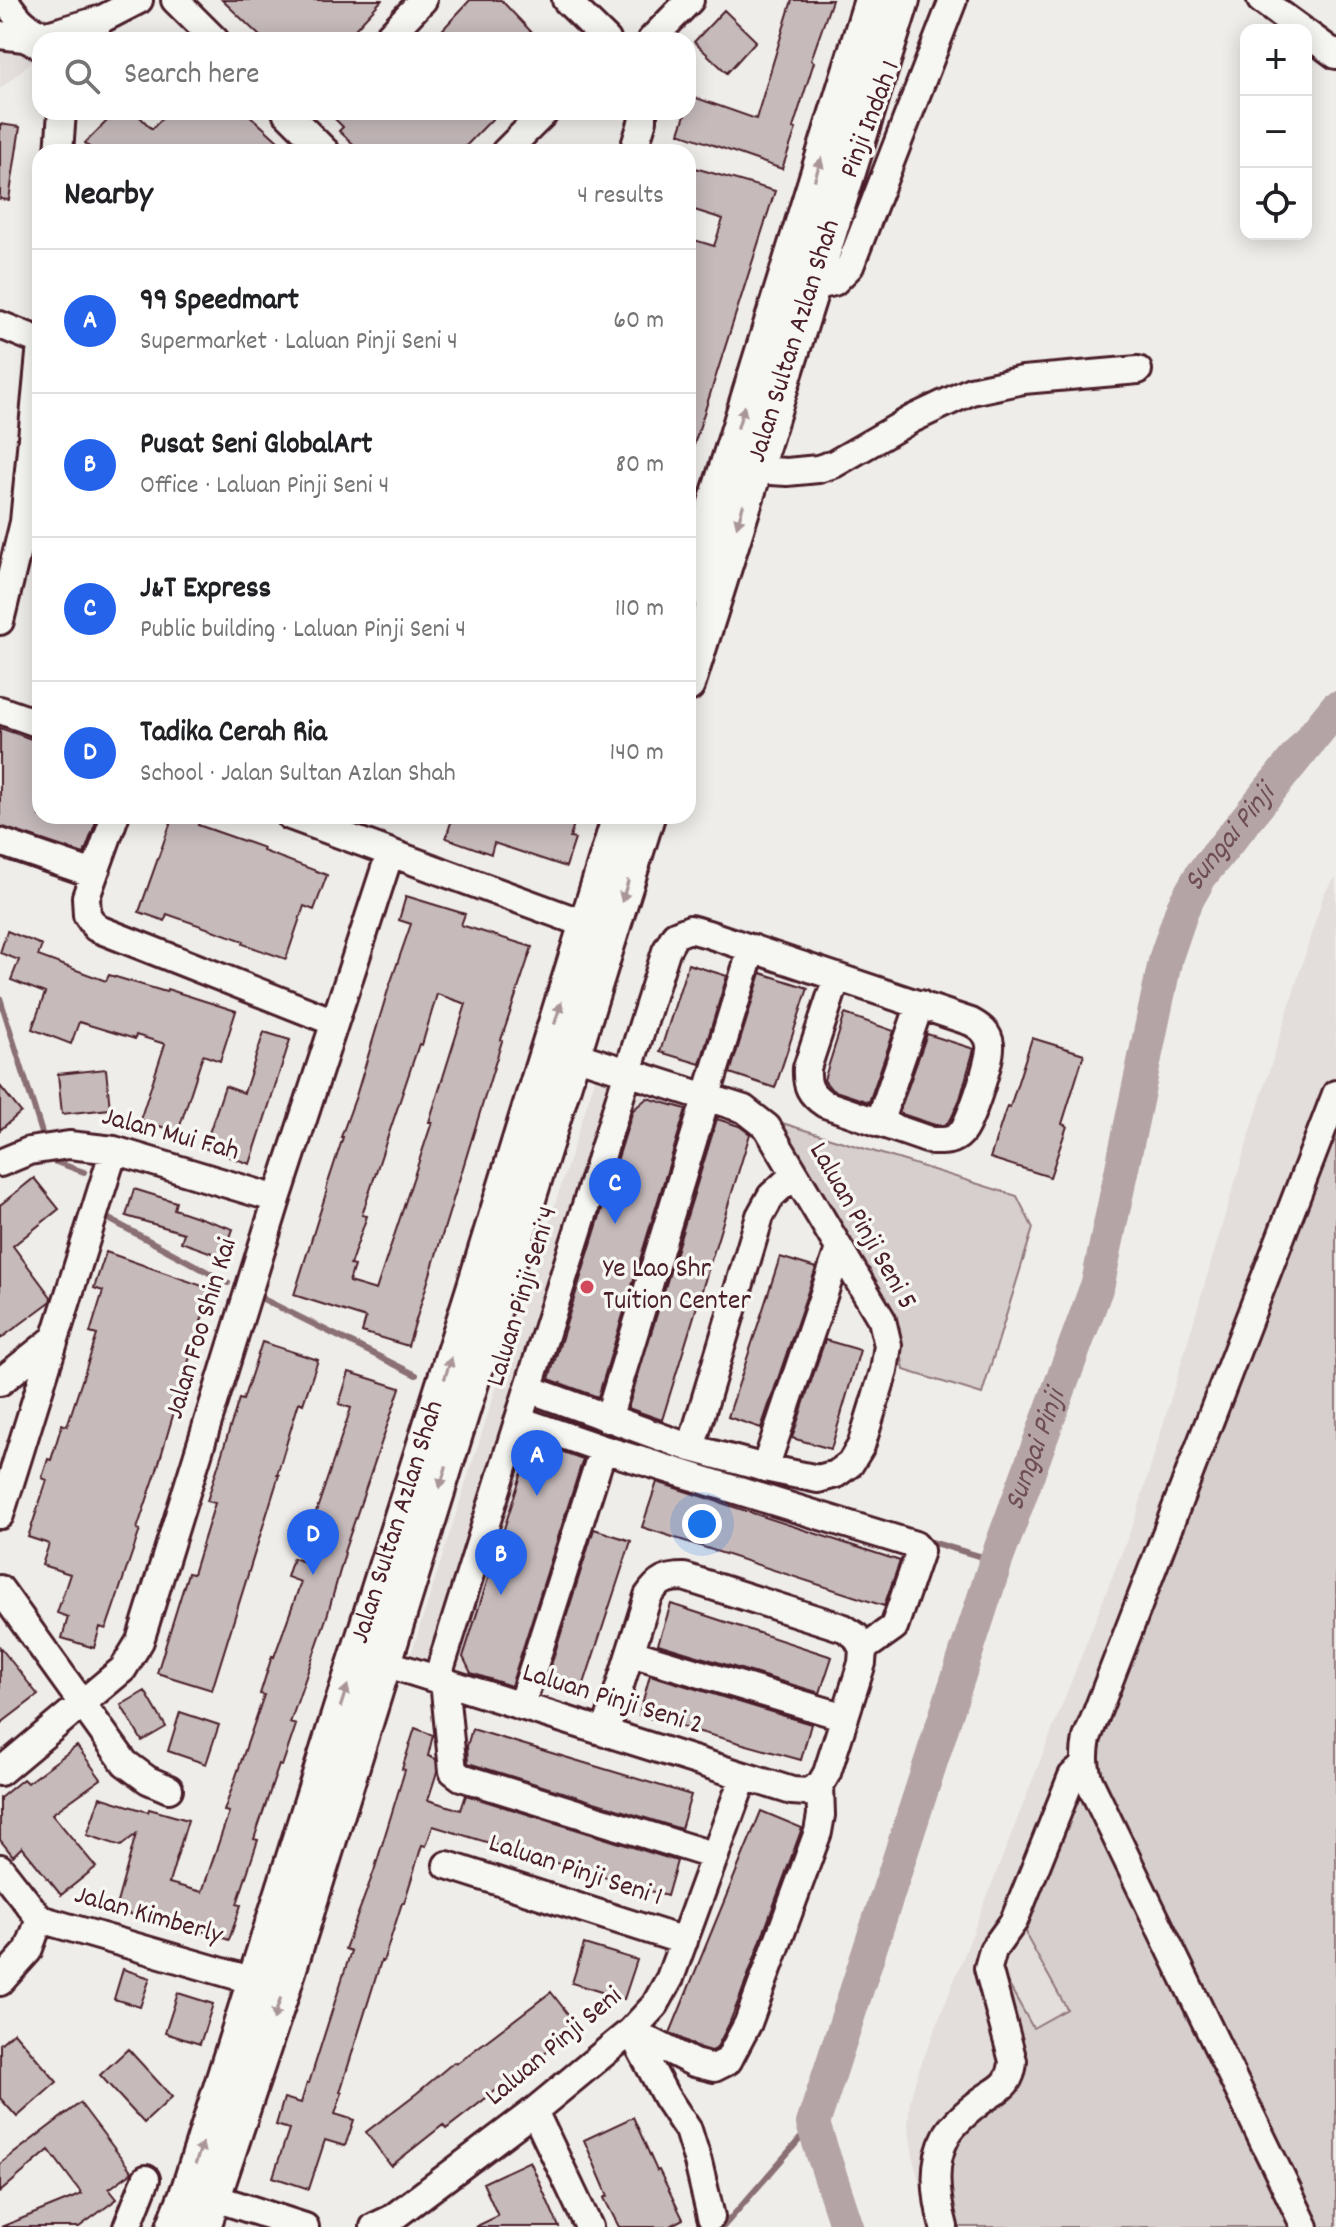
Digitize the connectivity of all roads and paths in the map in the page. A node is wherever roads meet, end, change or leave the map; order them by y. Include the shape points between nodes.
1 (139, 0) edge
2 (175, 0) edge
3 (423, 0) edge
4 (566, 0) edge
5 (690, 0) edge
6 (871, 0) edge
7 (903, 0) edge
8 (953, 0) edge
9 (1261, 0) edge
10 (7, 3) dead end
11 (102, 19) junction
12 (1293, 24) edge
13 (37, 32) edge
14 (57, 32) edge
15 (90, 32) edge
16 (207, 32) edge
17 (393, 32) edge
18 (599, 32) edge
19 (659, 32) edge
20 (0, 35) edge
21 (1312, 38) edge
22 (32, 42) edge
23 (1336, 55) edge
24 (61, 120) edge
25 (294, 120) edge
26 (537, 120) edge
27 (643, 120) edge
28 (60, 144) edge
29 (318, 144) edge
30 (513, 144) edge
31 (636, 144) edge
32 (812, 287) junction
33 (0, 325) edge
34 (32, 338) edge
35 (1138, 370) dead end
36 (32, 401) edge
37 (754, 470) junction
38 (12, 518) edge
39 (696, 540) edge
40 (0, 621) edge
41 (696, 659) edge
42 (0, 710) edge
43 (32, 721) edge
44 (112, 824) edge
45 (312, 824) edge
46 (616, 824) edge
47 (646, 824) edge
48 (0, 842) edge
49 (390, 853) junction
50 (94, 874) junction
51 (585, 924) junction
52 (752, 948) junction
53 (837, 977) junction
54 (920, 1004) junction
55 (334, 1022) junction
56 (574, 1055) junction
57 (628, 1072) junction
58 (1336, 1094) edge
59 (708, 1097) junction
60 (879, 1123) junction
61 (114, 1150) junction
62 (0, 1163) edge
63 (795, 1174) junction
64 (277, 1199) junction
65 (839, 1249) junction
66 (473, 1289) junction
67 (55, 1338) junction
68 (0, 1382) edge
69 (529, 1389) junction
70 (608, 1419) junction
71 (519, 1420) junction
72 (691, 1448) junction
73 (603, 1449) junction
74 (765, 1468) junction
75 (0, 1515) edge
76 (0, 1589) edge
77 (863, 1649) junction
78 (631, 1653) junction
79 (385, 1663) junction
80 (441, 1680) junction
81 (81, 1704) junction
82 (521, 1706) junction
83 (845, 1717) junction
84 (605, 1733) junction
85 (1084, 1766) junction
86 (0, 1772) edge
87 (744, 1776) junction
88 (820, 1785) junction
89 (169, 1789) dead end
90 (343, 1801) junction
91 (715, 1856) junction
92 (447, 1865) dead end
93 (0, 1868) edge
94 (40, 1919) junction
95 (684, 1941) junction
96 (254, 1981) junction
97 (0, 1982) edge
98 (631, 2031) junction
99 (534, 2111) junction
100 (146, 2179) dead end
101 (210, 2212) edge
102 (711, 2217) dead end
103 (387, 2224) edge
104 (127, 2227) edge
105 (173, 2227) edge
106 (305, 2227) edge
107 (589, 2227) edge
108 (944, 2227) edge
109 (1305, 2227) edge

1 - 11 street
2 - 16 street
3 - 17 street
4 - 18 street
5 - 19 street
39 -> 6 main road, Jalan Sultan Azlan Shah
7 - 32 main road, Jalan Sultan Azlan Shah
8 - 32 street, Pinji Indah 1 via 850,266 834,282
9 - 12 street
10 - 13 street
11 - 14 street
11 - 15 street
20 - 22 street
21 - 23 street
24 - 28 street
25 - 29 street
26 - 30 street
27 - 31 street
32 - 37 main road, Jalan Sultan Azlan Shah
33 - 34 street
35 - 37 street via 1023,380 971,391 834,464 787,472
36 - 38 street
37 -> 41 main road, Jalan Sultan Azlan Shah
38 - 40 street
42 - 43 street
44 - 50 street
45 - 49 street
46 - 51 main road, Jalan Sultan Azlan Shah
47 -> 56 main road, Jalan Sultan Azlan Shah
48 - 50 street
49 - 51 street
49 - 55 street, Jalan Foo Shin Kai
50 - 55 street via 86,897 87,915 96,928
66 -> 51 main road, Jalan Sultan Azlan Shah
52 - 53 street
52 - 57 street, Laluan Pinji Seni 4 via 690,929 675,935
52 - 59 street
53 - 54 street
53 - 60 street via 806,1083 812,1096 825,1104
54 - 60 street
54 - 60 street via 971,1022 984,1030 990,1043 968,1123 947,1142
55 - 64 street, Jalan Foo Shin Kai
56 - 57 street, Laluan Pinji Seni 5
56 - 66 main road via 554,1074 530,1155
56 -> 79 main road, Jalan Sultan Azlan Shah
57 - 59 street, Laluan Pinji Seni 5
57 - 69 street, Laluan Pinji Seni 4
58 - 85 street via 1087,1738
59 - 63 street, Laluan Pinji Seni 5 via 744,1109 767,1127
59 - 70 street
61 - 62 street, Jalan Mui Fah via 69,1145 29,1151
61 - 64 street, Jalan Mui Fah
61 - 67 street
63 - 65 street, Laluan Pinji Seni 5
63 - 72 street via 771,1196 760,1216
64 - 81 street, Jalan Foo Shin Kai via 140,1641 123,1669
65 - 74 street
65 - 74 street, Laluan Pinji Seni 5 via 882,1320 888,1345 861,1446 850,1464 818,1479
96 -> 66 main road, Jalan Sultan Azlan Shah
67 - 68 street
67 - 75 street
69 - 70 street, Laluan Pinji Seni 5
69 - 71 street, Laluan Pinji Seni 4
70 - 72 street, Laluan Pinji Seni 5
71 - 73 street
71 - 80 street, Laluan Pinji Seni 4
72 - 74 street, Laluan Pinji Seni 5
73 - 77 street via 915,1545 920,1551 894,1627
73 - 82 street
76 - 81 street
77 - 78 street via 844,1628 684,1577 669,1577 648,1596
77 - 83 street
78 - 83 street
78 - 84 street
79 - 80 street, Laluan Pinji Seni 2
79 - 90 main road, Jalan Sultan Azlan Shah
80 - 82 street, Laluan Pinji Seni 2
80 - 91 street via 453,1771 461,1777
81 - 86 street, Jalan Foo Shin Kai
81 - 89 street via 125,1763
82 - 84 street, Laluan Pinji Seni 2
83 - 88 street
84 - 87 street, Laluan Pinji Seni 2
85 - 108 street via 1072,1776 1014,1921 989,1957 1012,2073 1006,2084 946,2134 937,2163
85 - 109 street
87 - 88 street, Laluan Pinji Seni 2 via 792,1791 807,1792
87 - 91 street, Laluan Pinji Seni
88 - 98 street via 818,1832 748,2023 728,2061 714,2068 694,2063
90 - 96 street via 307,1873 275,1965
90 -> 101 main road, Jalan Sultan Azlan Shah
91 - 95 street, Laluan Pinji Seni
92 - 95 street, Laluan Pinji Seni 1
93 - 94 street, Jalan Kimberly
94 - 96 street, Jalan Kimberly
94 - 97 street via 28,1951
95 - 98 street, Laluan Pinji Seni via 655,2005
105 -> 96 main road, Jalan Sultan Azlan Shah
98 - 99 street, Laluan Pinji Seni
98 - 102 street via 688,2130
99 - 103 street, Laluan Pinji Seni
99 - 107 street
100 - 104 street
101 - 106 street

